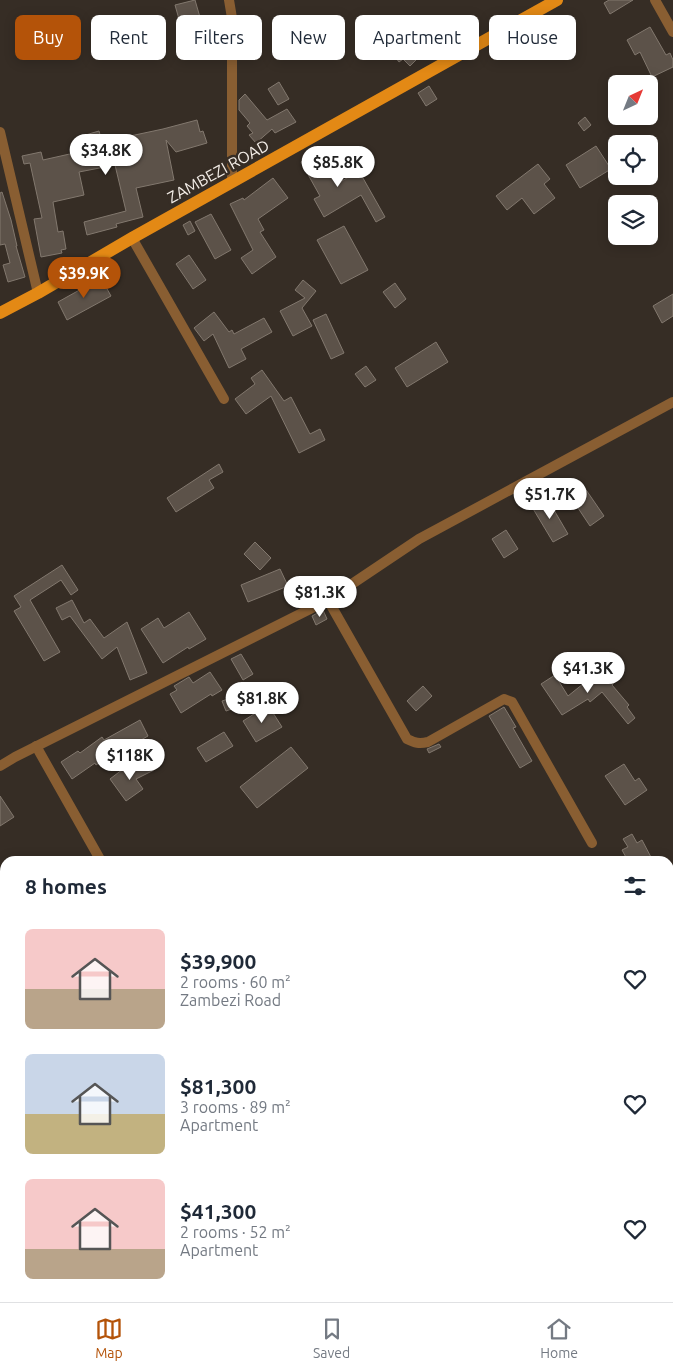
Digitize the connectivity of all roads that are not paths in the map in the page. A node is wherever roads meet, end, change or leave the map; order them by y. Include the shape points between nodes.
1 (229, 0) edge
2 (557, 0) edge
3 (655, 0) edge
4 (673, 32) edge
5 (0, 132) edge
6 (232, 182) junction
7 (132, 238) junction
8 (38, 293) junction
9 (0, 313) edge
10 (224, 399) dead end
11 (673, 402) edge
12 (328, 600) junction
13 (36, 746) junction
14 (0, 766) edge
15 (592, 843) dead end
16 (98, 856) edge

1 - 6 street via 232,18
2 - 6 main road, ZAMBEZI ROAD
3 - 4 street
5 - 8 street
6 - 7 main road, ZAMBEZI ROAD
7 - 8 main road, ZAMBEZI ROAD
7 - 10 street
8 - 9 main road, ZAMBEZI ROAD
11 - 12 street via 419,539
12 - 13 street
12 - 15 street via 407,739 428,742 504,699 512,702
13 - 14 street
13 - 16 street

